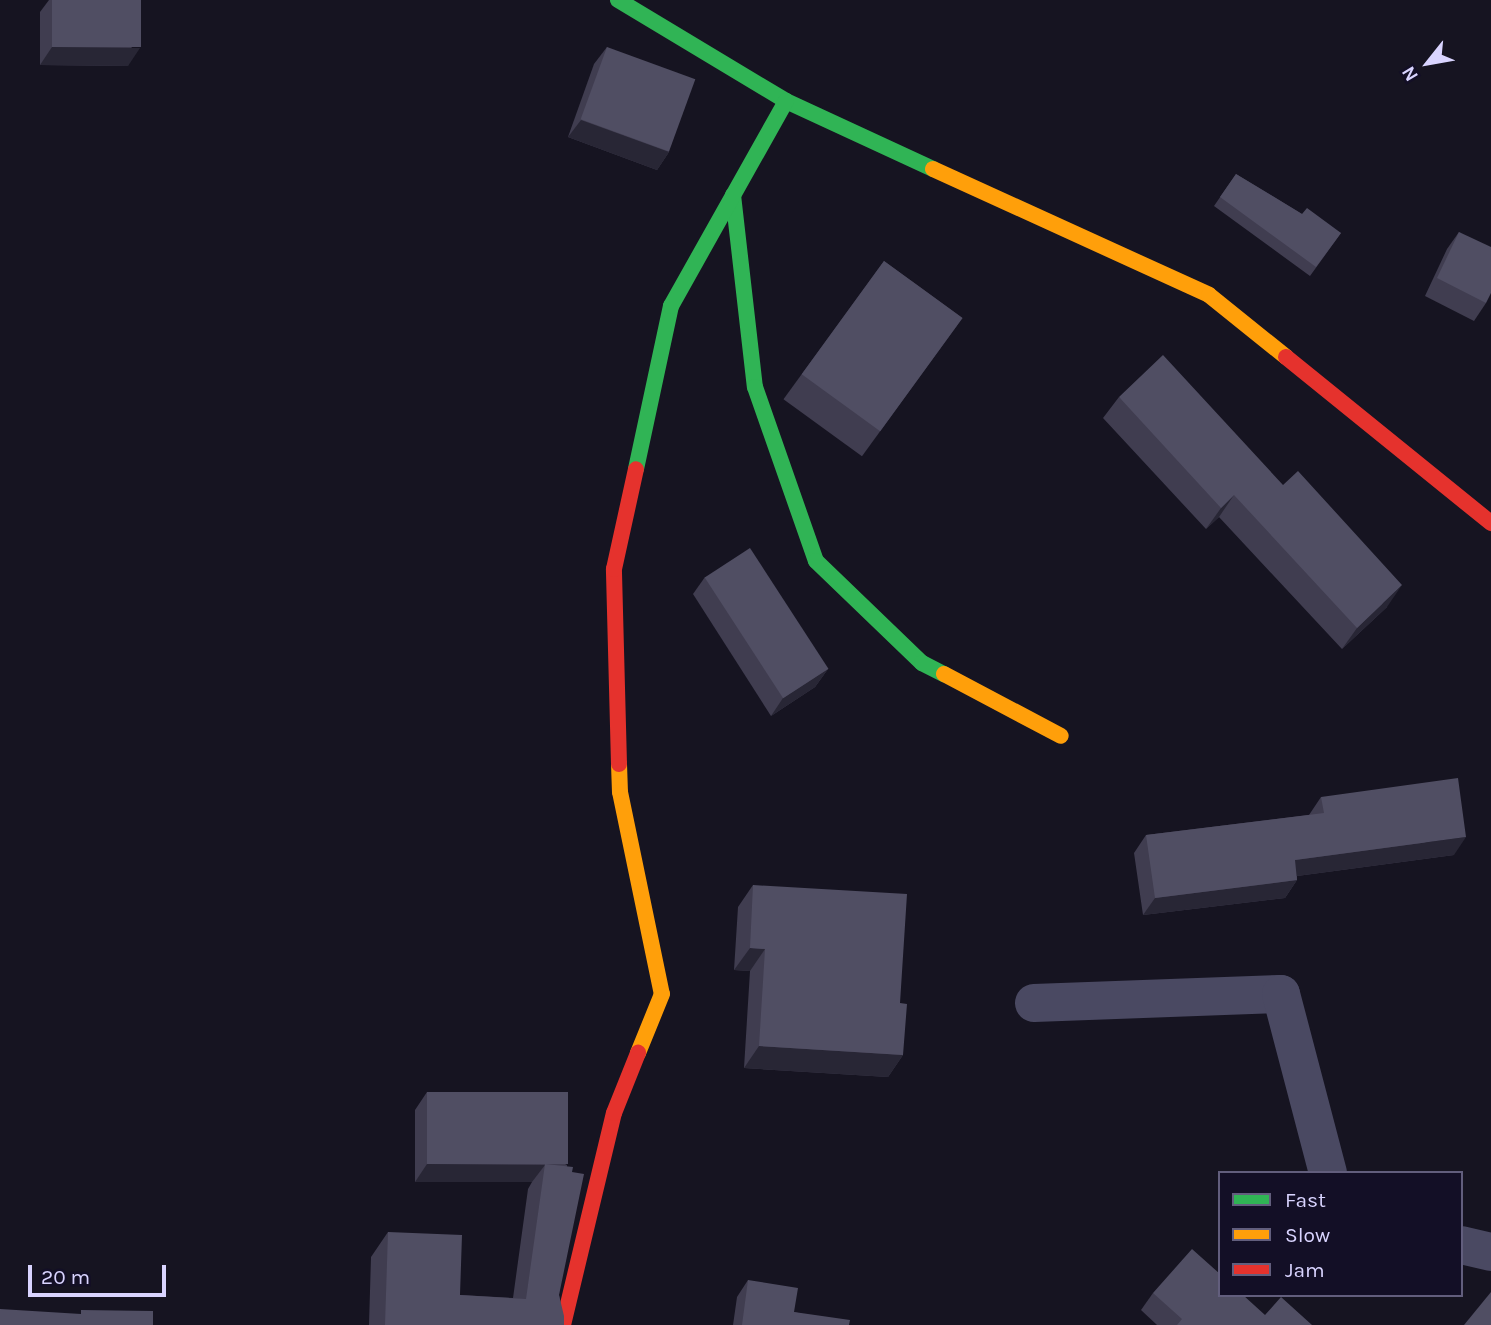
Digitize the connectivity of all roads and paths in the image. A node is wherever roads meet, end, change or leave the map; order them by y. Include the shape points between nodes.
1 (618, 0) edge
2 (786, 101) junction
3 (733, 195) junction
4 (1491, 523) edge
5 (1061, 736) dead end
6 (1034, 1003) dead end
7 (1327, 1171) edge
8 (1463, 1245) edge
9 (1491, 1252) edge
10 (562, 1325) edge

1 - 2 street
2 - 3 street
2 - 4 street via 1209,295
3 - 5 street via 755,387 816,561 922,663
3 - 10 street via 671,306 614,569 620,792 662,994 614,1114
6 - 7 street via 1281,994
8 - 9 street

